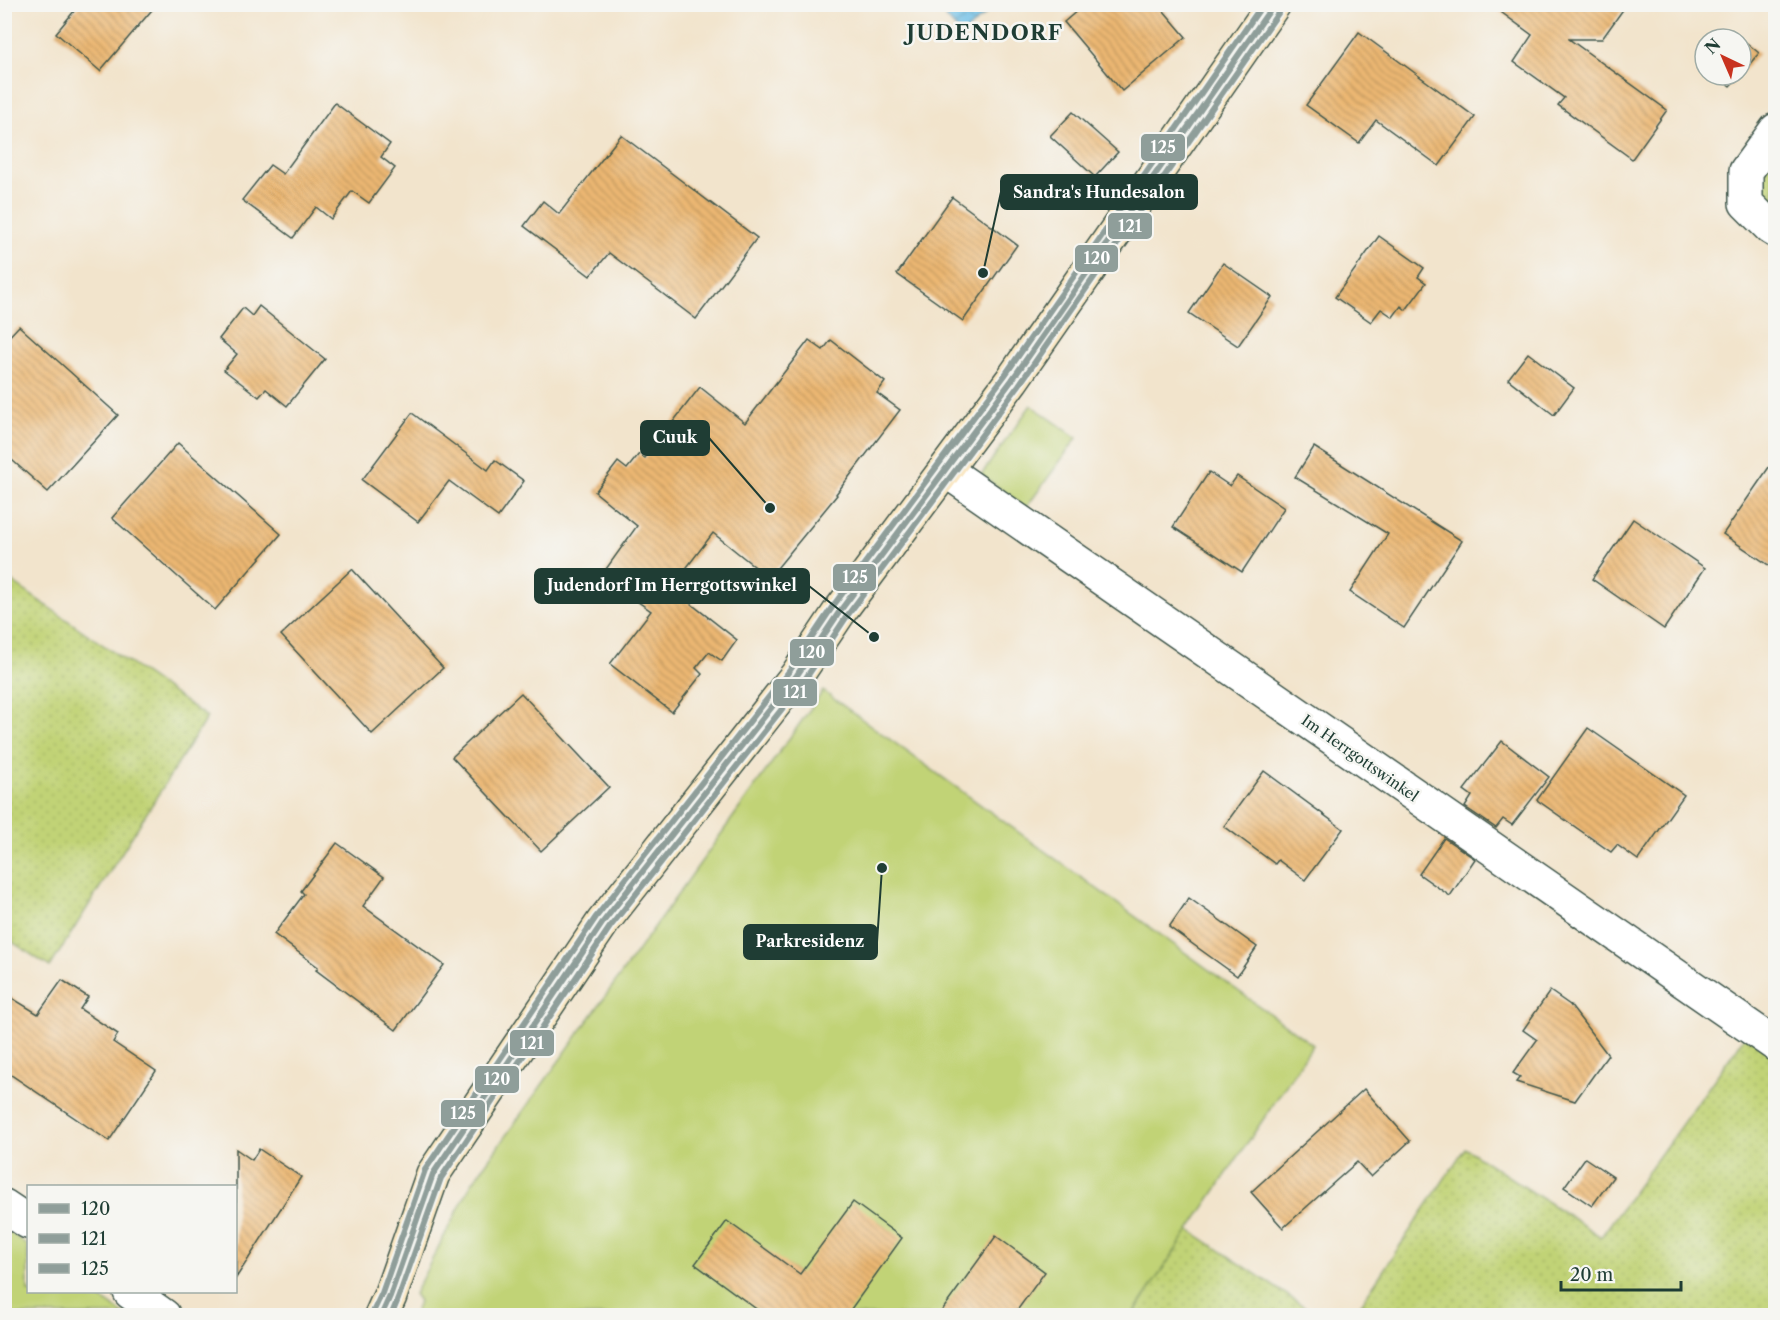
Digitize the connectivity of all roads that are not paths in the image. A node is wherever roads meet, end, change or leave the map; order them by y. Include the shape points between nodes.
1 (1274, 4) edge
2 (1776, 130) edge
3 (1776, 231) edge
4 (945, 470) junction
5 (1776, 1045) edge
6 (4, 1206) edge
7 (27, 1221) edge
8 (131, 1293) edge
9 (164, 1316) edge
10 (381, 1316) edge

1 - 4 main road
2 - 3 street via 1746,171 1746,202
4 - 5 street, Im Herrgottswinkel
4 - 10 main road via 797,675 603,922 433,1174
6 - 7 street
8 - 9 street

